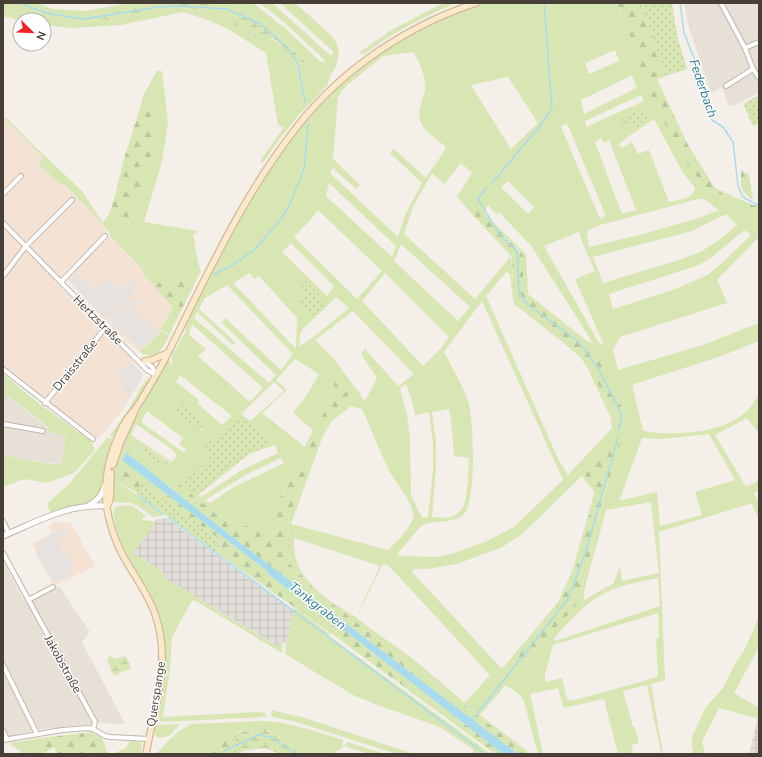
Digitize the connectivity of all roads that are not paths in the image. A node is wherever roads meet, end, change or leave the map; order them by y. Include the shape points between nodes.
1 (476, 3) edge
2 (721, 3) edge
3 (759, 42) edge
4 (745, 48) junction
5 (754, 69) junction
6 (759, 78) edge
7 (726, 86) dead end
8 (21, 176) dead end
9 (3, 194) edge
10 (72, 200) dead end
11 (3, 222) edge
12 (106, 236) dead end
13 (26, 246) junction
14 (3, 276) edge
15 (61, 282) junction
16 (105, 328) junction
17 (168, 353) junction
18 (136, 357) junction
19 (145, 361) junction
20 (3, 369) edge
21 (156, 375) junction
22 (45, 403) junction
23 (135, 410) junction
24 (3, 424) edge
25 (43, 432) dead end
26 (93, 439) dead end
27 (106, 482) junction
28 (107, 506) junction
29 (86, 507) junction
30 (3, 521) edge
31 (9, 534) junction
32 (3, 536) edge
33 (3, 553) edge
34 (53, 587) dead end
35 (28, 600) junction
36 (3, 665) edge
37 (5, 673) edge
38 (93, 729) junction
39 (3, 731) edge
40 (37, 734) junction
41 (149, 738) junction
42 (5, 740) edge
43 (146, 754) edge

1 - 17 main road via 432,20 384,47 314,106 268,166 242,208
2 - 4 street
3 - 4 street
4 - 5 street
5 - 6 street
5 - 7 street
8 - 9 street
10 - 13 street
11 - 13 street, Hertzstraße
12 - 15 street
13 - 14 street
13 - 15 street, Hertzstraße
15 - 16 street, Hertzstraße
16 - 18 street, Hertzstraße
16 - 22 street, Draisstraße
17 - 19 main road
17 - 21 main road
18 - 19 street, Hertzstraße
18 - 21 street, Hertzstraße via 149,372
19 - 21 street, Hertzstraße
20 - 22 street
21 - 23 main road
22 - 26 street
23 - 27 main road via 127,419 117,440
23 - 28 main road via 115,456 110,500
24 - 25 street
27 - 28 main road
27 - 29 street via 102,495
28 - 29 street
28 - 41 main road, Querspange via 119,548 156,615 161,642 163,657 160,686
29 - 31 street via 65,510
30 - 31 street
31 - 32 street
33 - 35 street, Jakobstraße
34 - 35 street
35 - 38 street, Jakobstraße via 95,722
36 - 37 street
37 - 40 street
38 - 40 street
38 - 41 street via 111,737
39 - 42 street
40 - 42 street
41 - 43 main road, Querspange

